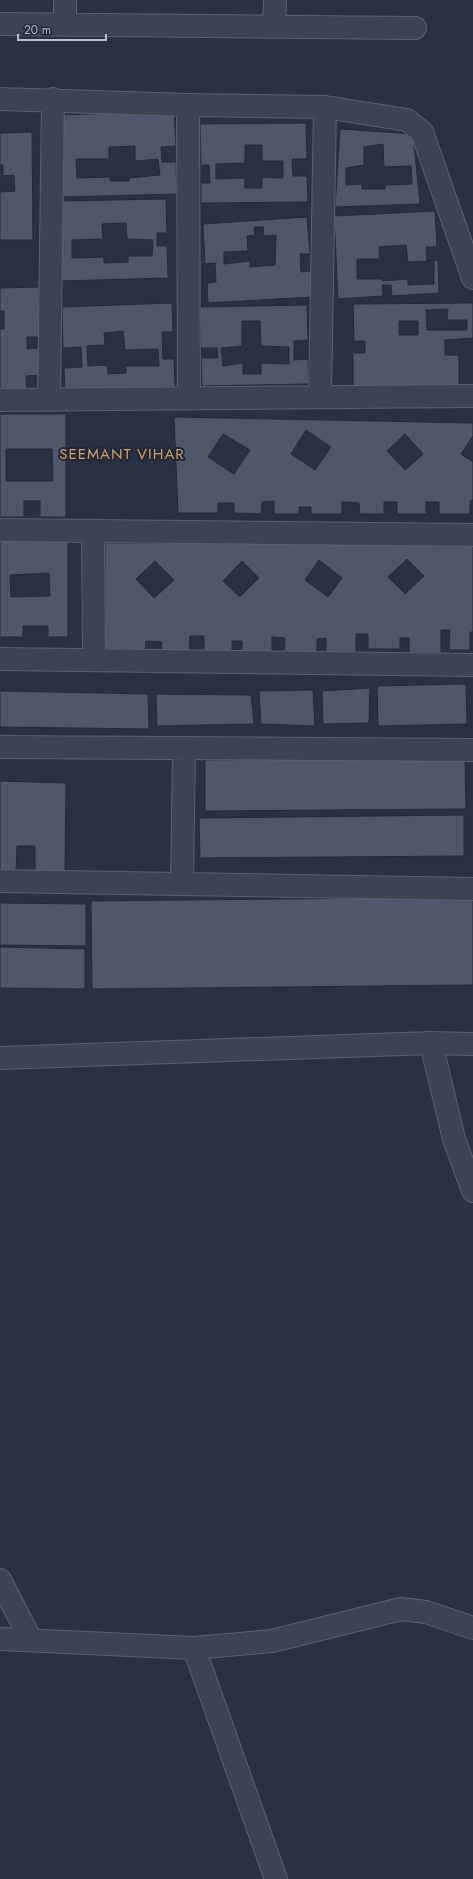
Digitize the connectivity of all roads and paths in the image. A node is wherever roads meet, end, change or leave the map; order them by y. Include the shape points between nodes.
1 (65, 0) edge
2 (275, 0) edge
3 (0, 24) edge
4 (65, 24) junction
5 (274, 27) junction
6 (415, 28) dead end
7 (0, 98) edge
8 (53, 99) junction
9 (188, 105) junction
10 (325, 107) junction
11 (473, 278) edge
12 (473, 396) edge
13 (320, 397) junction
14 (189, 398) junction
15 (0, 400) edge
16 (49, 400) junction
17 (0, 530) edge
18 (93, 531) junction
19 (473, 535) edge
20 (0, 659) edge
21 (94, 660) junction
22 (473, 665) edge
23 (0, 747) edge
24 (184, 748) junction
25 (473, 750) edge
26 (0, 881) edge
27 (182, 884) junction
28 (473, 889) edge
29 (432, 1043) junction
30 (473, 1044) edge
31 (0, 1058) edge
32 (473, 1191) edge
33 (0, 1580) edge
34 (473, 1628) edge
35 (0, 1639) edge
36 (31, 1640) junction
37 (194, 1648) junction
38 (276, 1879) edge

1 - 4 street
2 - 5 street
3 - 4 street
4 - 5 street
5 - 6 street
7 - 8 street
8 - 9 street
8 - 16 street
9 - 10 street
9 - 14 street
10 - 11 street via 407,120 422,132
10 - 13 street
12 - 13 street
13 - 14 street
14 - 16 street
15 - 16 street
17 - 18 street
18 - 19 street
18 - 21 street
20 - 21 street
21 - 22 street
23 - 24 street
24 - 25 street
24 - 27 street
26 - 27 street
27 - 28 street
29 - 30 street
29 - 31 street
29 - 32 street via 454,1139
33 - 36 street
34 - 37 street via 426,1612 402,1608 272,1641
35 - 36 street
36 - 37 street
37 - 38 street

